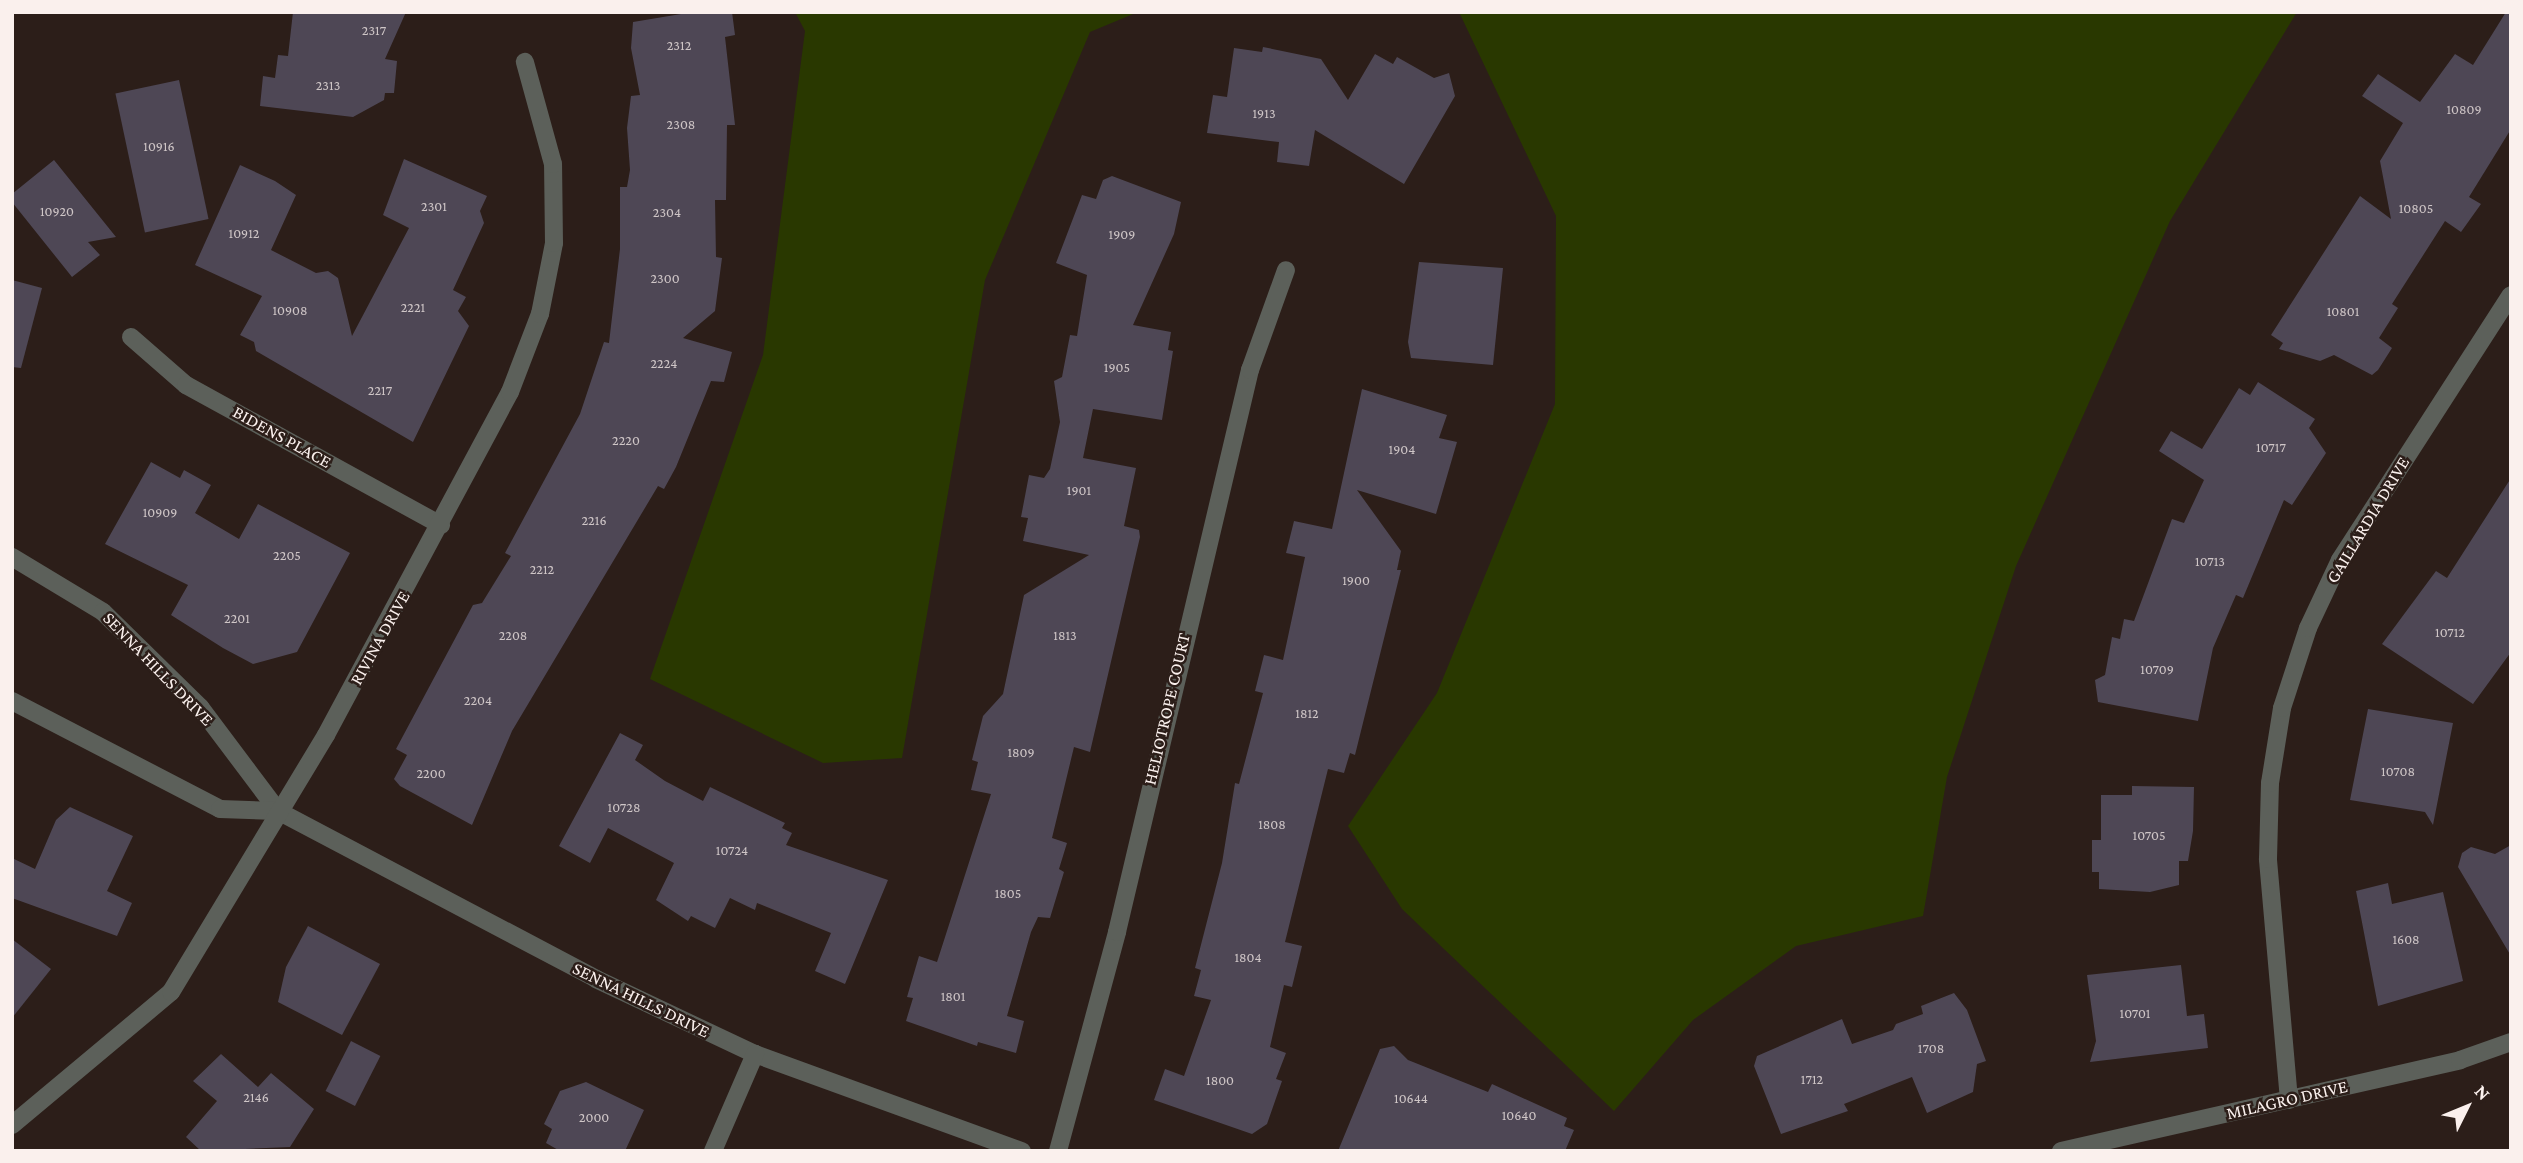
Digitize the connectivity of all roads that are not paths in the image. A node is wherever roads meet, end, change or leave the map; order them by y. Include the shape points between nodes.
1 (525, 62) dead end
2 (1286, 270) dead end
3 (2511, 295) edge
4 (131, 337) dead end
5 (441, 525) junction
6 (12, 556) edge
7 (12, 701) edge
8 (278, 811) junction
9 (2511, 1042) edge
10 (755, 1054) junction
11 (2289, 1100) junction
12 (12, 1125) edge
13 (713, 1151) edge
14 (1022, 1151) edge
15 (1058, 1151) edge
16 (2061, 1151) edge

1 - 5 street, RIVINA DRIVE via 553,164 554,243 540,314 510,392
2 - 15 street, HELIOTROPE COURT via 1250,370 1116,932
3 - 11 street, GAILLARDIA DRIVE via 2340,560 2308,628 2282,708 2270,783 2268,859
4 - 5 street, BIDENS PLACE via 186,385
5 - 8 street, RIVINA DRIVE via 326,735
6 - 8 street, SENNA HILLS DRIVE via 103,612 200,707
7 - 8 street, SENNA HILLS DRIVE via 220,809
8 - 10 street, SENNA HILLS DRIVE via 596,979
8 - 12 street, RIVINA DRIVE via 171,992
9 - 11 street, MILAGRO DRIVE
10 - 13 street
10 - 14 street, SENNA HILLS DRIVE
11 - 16 street, MILAGRO DRIVE

